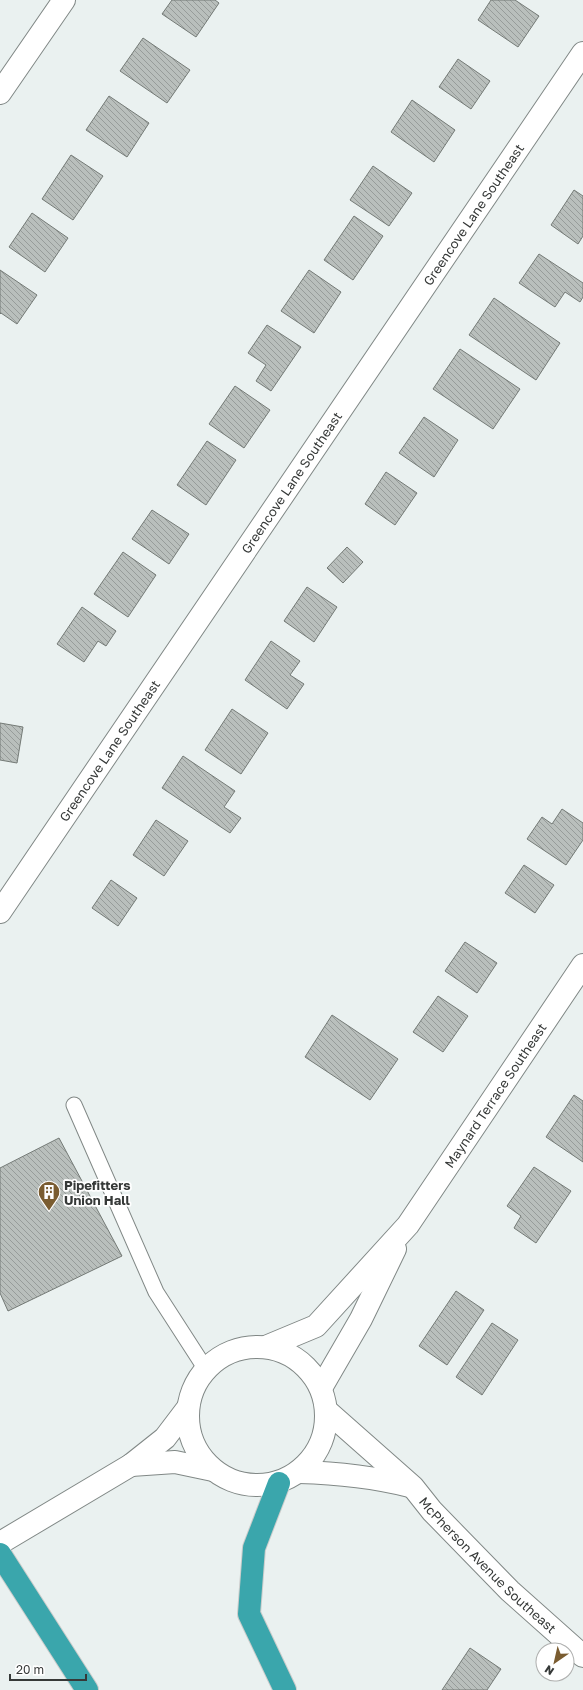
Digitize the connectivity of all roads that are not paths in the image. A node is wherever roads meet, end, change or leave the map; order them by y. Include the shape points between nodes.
1 (64, 0) edge
2 (583, 53) edge
3 (0, 93) edge
4 (0, 912) edge
5 (583, 965) edge
6 (74, 1105) dead end
7 (408, 1225) junction
8 (268, 1346) junction
9 (205, 1368) junction
10 (321, 1388) junction
11 (187, 1409) junction
12 (327, 1411) junction
13 (130, 1465) junction
14 (213, 1470) junction
15 (299, 1472) junction
16 (279, 1483) junction
17 (413, 1487) junction
18 (0, 1543) edge
19 (0, 1554) edge
20 (583, 1656) edge
21 (87, 1690) edge
22 (285, 1690) edge

1 - 3 street
2 - 4 street, Greencove Lane Southeast
5 - 7 street, Maynard Terrace Southeast
6 - 9 lane via 156,1292
7 - 8 street, Maynard Terrace Southeast via 316,1326
7 - 10 street, Maynard Terrace Southeast via 361,1319
8 - 9 street via 245,1347 223,1354
8 - 10 street via 290,1354 308,1368
9 - 11 street via 193,1387
10 - 12 street
11 - 13 street via 165,1438
11 - 14 street via 189,1432 198,1453
12 - 15 street via 322,1441 315,1455
12 - 17 street, McPherson Avenue Southeast
13 - 14 street via 175,1462
13 - 18 street
14 - 16 street via 233,1482 256,1486
15 - 16 street
15 - 17 street, McPherson Avenue Southeast via 323,1472
16 - 22 highway via 254,1548 249,1614
17 - 20 street, McPherson Avenue Southeast via 432,1511 510,1590
19 - 21 highway

